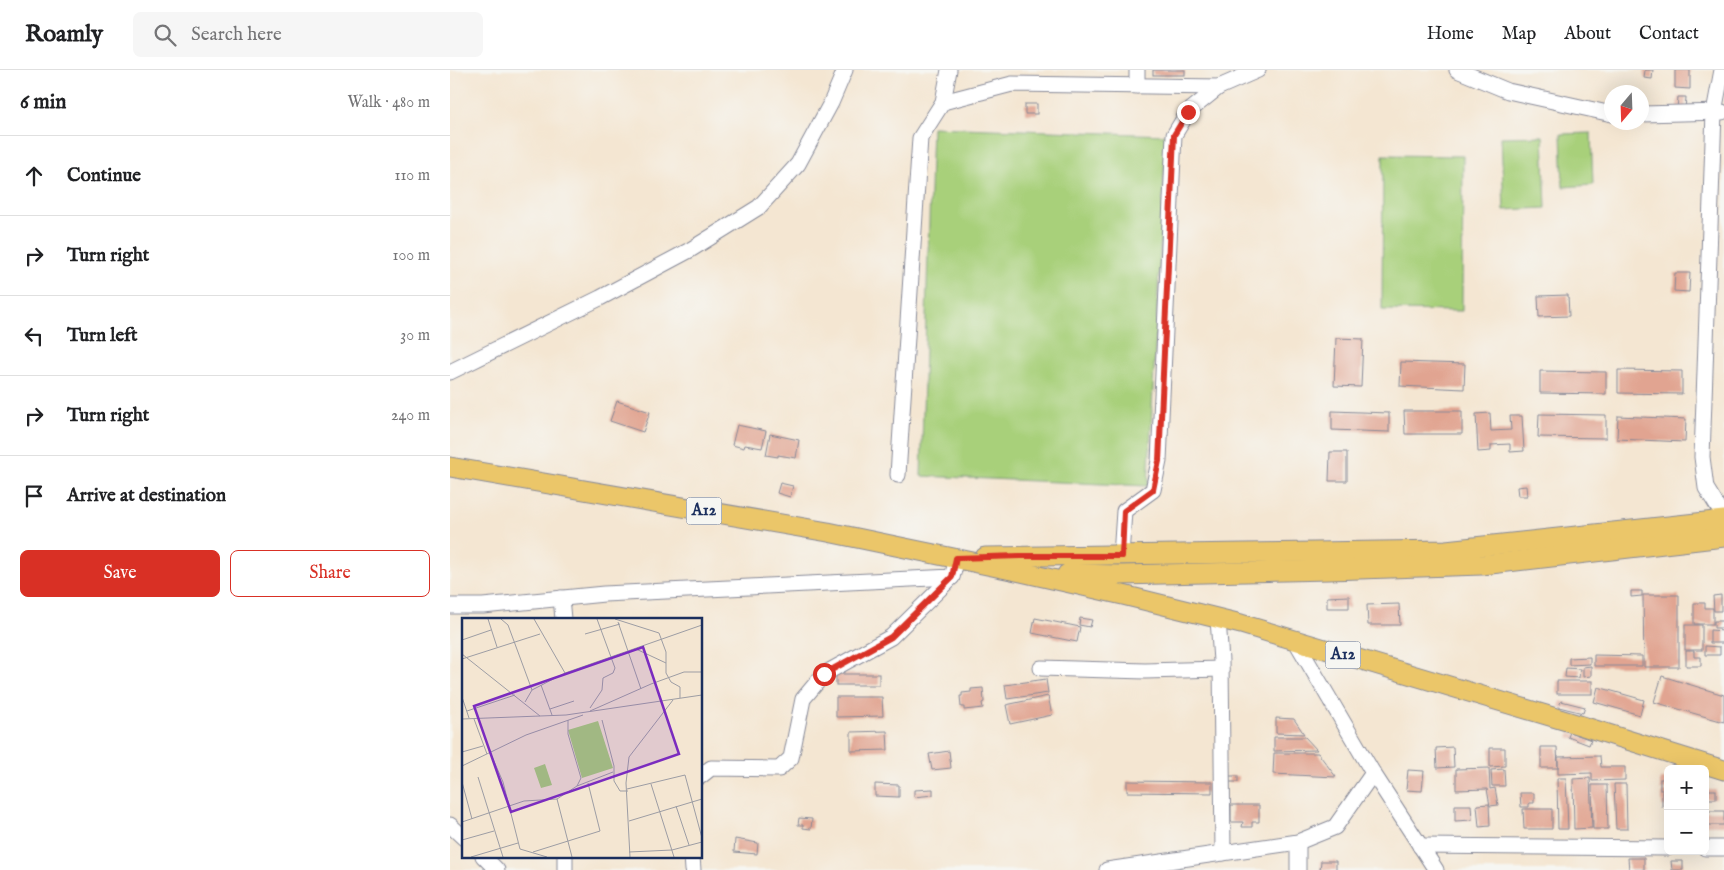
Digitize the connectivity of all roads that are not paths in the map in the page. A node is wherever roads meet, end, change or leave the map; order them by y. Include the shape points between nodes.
1 (845, 70) edge
2 (950, 70) edge
3 (1137, 70) edge
4 (1258, 70) edge
5 (1458, 70) edge
6 (1722, 70) edge
7 (1137, 86) junction
8 (1218, 87) junction
9 (943, 102) junction
10 (1604, 112) edge
11 (1719, 112) edge
12 (1649, 114) edge
13 (450, 372) edge
14 (450, 467) edge
15 (898, 475) dead end
16 (1724, 519) edge
17 (1724, 537) edge
18 (1122, 556) junction
19 (954, 568) junction
20 (1021, 572) junction
21 (1121, 575) junction
22 (1123, 595) junction
23 (561, 598) junction
24 (450, 606) edge
25 (563, 618) edge
26 (1218, 619) junction
27 (1295, 640) junction
28 (1041, 668) dead end
29 (1221, 669) junction
30 (1724, 770) edge
31 (1373, 773) junction
32 (702, 775) edge
33 (450, 825) edge
34 (462, 836) edge
35 (1298, 842) junction
36 (1420, 846) junction
37 (1664, 848) edge
38 (1709, 848) edge
39 (1724, 848) edge
40 (1223, 853) junction
41 (485, 858) edge
42 (497, 870) edge
43 (1107, 870) edge
44 (1298, 870) edge
45 (1436, 870) edge

1 - 13 street via 798,164 759,207 682,255
2 - 9 street
3 - 7 street
4 - 8 street
5 - 10 street via 1508,91
6 - 11 street
7 - 8 street
7 - 9 street via 1012,84
8 - 18 street via 1188,112 1174,135 1159,461 1153,490 1124,511
9 - 15 street via 920,138
11 - 12 street
11 - 16 street via 1702,457 1706,488
14 - 19 main road, A12 via 828,532
16 - 18 main road via 1446,550
17 - 21 main road via 1482,565
18 - 19 main road via 1020,556
18 - 21 main road
19 - 20 main road, A12
19 - 23 street
19 - 32 street via 891,637 824,674 803,698 791,758 785,764 778,768 711,768
20 - 21 main road
20 - 22 main road, A12
21 - 22 main road
22 - 26 main road, A12
23 - 24 street
23 - 25 street
26 - 27 main road, A12
26 - 29 street
27 - 30 main road, A12
27 - 31 street
28 - 29 street
29 - 40 street
31 - 35 street via 1335,828
31 - 36 street
33 - 34 street
35 - 40 street
35 - 44 street
36 - 37 street
36 - 45 street
38 - 39 street
40 - 43 street
41 - 42 street

